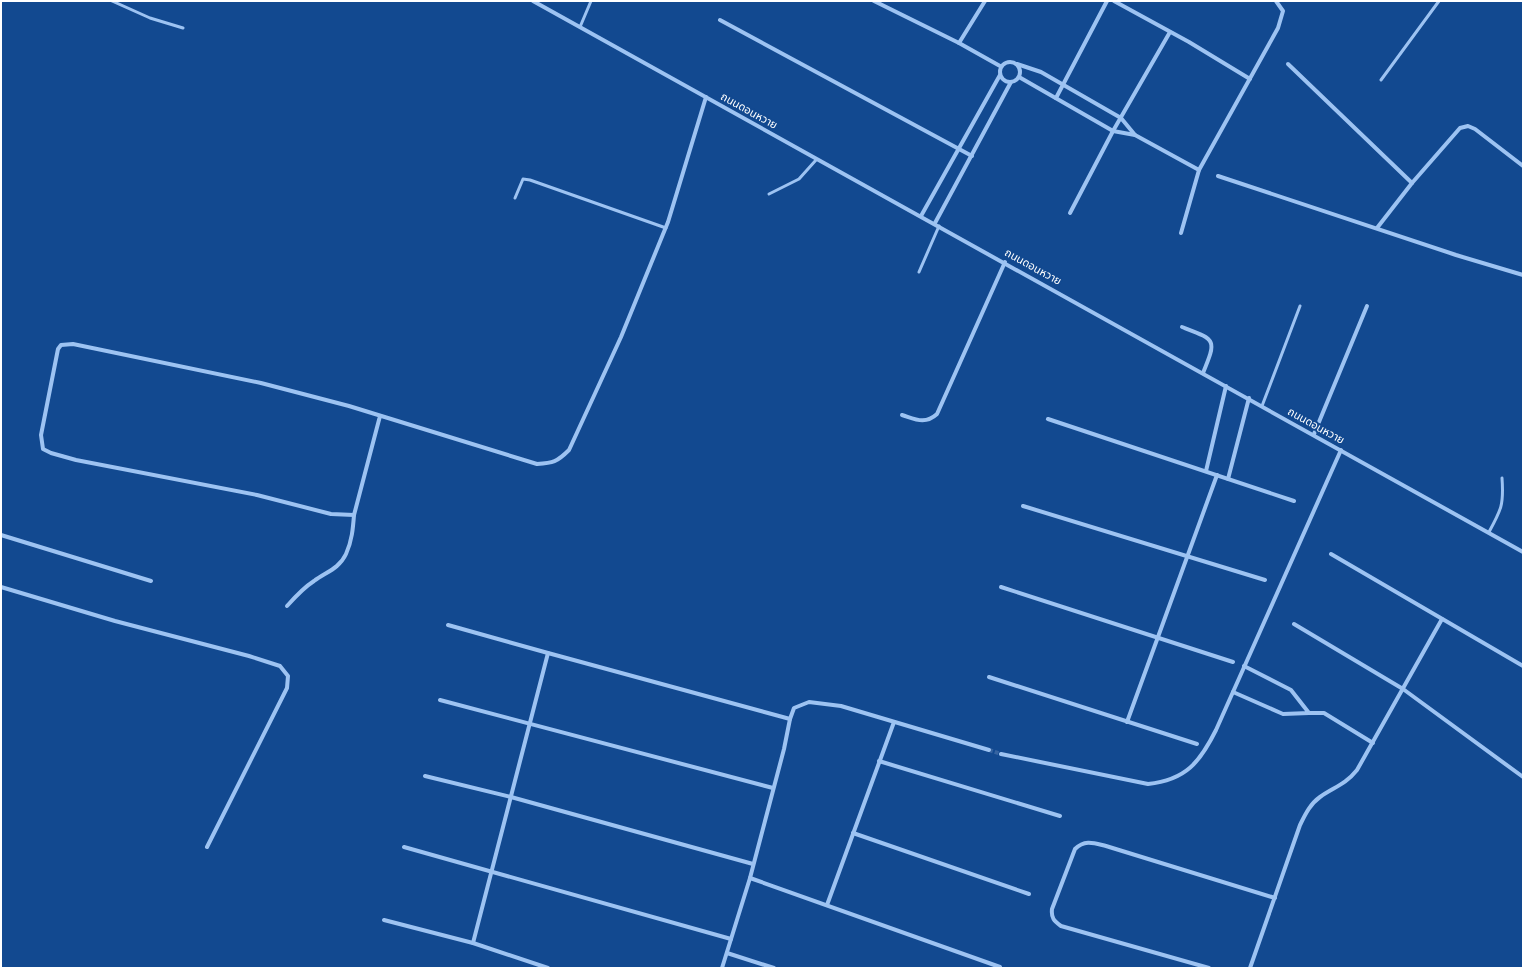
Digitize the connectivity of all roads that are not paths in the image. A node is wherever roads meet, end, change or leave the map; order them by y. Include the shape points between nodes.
1 (112, 1) edge
2 (533, 1) edge
3 (591, 1) edge
4 (874, 1) edge
5 (985, 1) edge
6 (1107, 1) edge
7 (1114, 1) edge
8 (1276, 1) edge
9 (1439, 1) edge
10 (720, 20) dead end
11 (580, 27) junction
12 (183, 28) dead end
13 (1170, 32) junction
14 (959, 43) junction
15 (1018, 64) junction
16 (1288, 64) dead end
17 (1000, 66) junction
18 (1000, 74) junction
19 (1019, 77) junction
20 (1250, 79) junction
21 (1381, 80) dead end
22 (1011, 82) junction
23 (1063, 84) junction
24 (706, 97) junction
25 (1056, 98) junction
26 (1121, 118) junction
27 (1114, 131) junction
28 (1135, 135) junction
29 (958, 148) junction
30 (972, 156) junction
31 (816, 160) junction
32 (1523, 166) edge
33 (1199, 170) junction
34 (1218, 176) dead end
35 (1412, 183) junction
36 (770, 194) dead end
37 (515, 198) dead end
38 (1070, 214) dead end
39 (921, 216) junction
40 (935, 223) junction
41 (939, 226) junction
42 (666, 228) junction
43 (1377, 228) junction
44 (1181, 233) dead end
45 (1005, 262) junction
46 (919, 272) dead end
47 (1523, 275) edge
48 (1300, 306) dead end
49 (1367, 306) dead end
50 (1182, 327) dead end
51 (1204, 373) junction
52 (1226, 386) junction
53 (1249, 398) junction
54 (1262, 406) junction
55 (902, 415) dead end
56 (380, 416) junction
57 (1048, 419) dead end
58 (1314, 434) junction
59 (1341, 450) junction
60 (1206, 472) junction
61 (1217, 475) junction
62 (1502, 478) dead end
63 (1228, 479) junction
64 (1294, 501) dead end
65 (1023, 506) dead end
66 (354, 514) junction
67 (1489, 532) junction
68 (1, 535) edge
69 (1523, 552) edge
70 (1331, 554) dead end
71 (1188, 556) junction
72 (1265, 580) dead end
73 (151, 581) dead end
74 (1, 587) edge
75 (1001, 587) dead end
76 (287, 606) dead end
77 (1442, 619) junction
78 (1294, 624) dead end
79 (448, 625) dead end
80 (1158, 638) junction
81 (548, 652) junction
82 (1233, 662) dead end
83 (1244, 666) junction
84 (1523, 666) edge
85 (989, 677) dead end
86 (1403, 689) junction
87 (1233, 692) junction
88 (440, 700) dead end
89 (1309, 712) junction
90 (790, 719) junction
91 (894, 722) junction
92 (1127, 722) junction
93 (529, 724) junction
94 (1373, 743) junction
95 (1197, 744) dead end
96 (989, 750) tunnel mouth
97 (1001, 754) tunnel mouth
98 (879, 761) junction
99 (424, 776) dead end
100 (1523, 777) edge
101 (773, 788) junction
102 (511, 797) junction
103 (1060, 816) dead end
104 (853, 833) junction
105 (206, 847) dead end
106 (404, 847) dead end
107 (753, 864) junction
108 (491, 870) junction
109 (750, 878) junction
110 (1029, 894) dead end
111 (1275, 898) junction
112 (827, 905) junction
113 (384, 920) dead end
114 (731, 939) junction
115 (473, 943) junction
116 (727, 953) junction
117 (1000, 967) dead end
118 (548, 968) edge
119 (722, 968) edge
120 (774, 968) edge
121 (1209, 968) edge
122 (1250, 968) edge

1 - 12 lane via 150,18
2 - 11 street, ถนนดอนหวาย
3 - 11 lane
4 - 14 street
5 - 14 street
6 - 23 street
7 - 13 street
8 - 20 street via 1283,11 1282,19
9 - 21 lane
10 - 29 street
11 - 24 street, ถนนดอนหวาย
13 - 20 street
13 - 26 street
14 - 17 street
15 - 17 street via 1008,61
15 - 19 street
15 - 23 street via 1041,72
16 - 35 street
17 - 18 street
18 - 22 street via 1002,79
18 - 29 street
19 - 22 street
19 - 25 street
20 - 33 street
22 - 30 street
23 - 25 street
23 - 26 street
24 - 31 street, ถนนดอนหวาย
24 - 42 street
25 - 27 street
26 - 27 street
26 - 28 street
27 - 28 street
27 - 38 street
28 - 33 street
29 - 30 street
29 - 39 street
30 - 40 street
31 - 36 lane via 800,179
31 - 39 street, ถนนดอนหวาย
32 - 35 street via 1468,126 1460,128
33 - 44 street
34 - 43 street
35 - 43 street
37 - 42 lane via 523,179 530,180
39 - 40 street, ถนนดอนหวาย
40 - 41 street, ถนนดอนหวาย
41 - 45 street, ถนนดอนหวาย
41 - 46 lane
42 - 56 street via 621,337 568,450 559,460 537,464
43 - 47 street
45 - 51 street, ถนนดอนหวาย
45 - 55 street via 937,414 924,422
48 - 54 lane
49 - 58 street
50 - 51 street via 1205,336 1211,342 1213,349
51 - 52 street, ถนนดอนหวาย
52 - 53 street, ถนนดอนหวาย
52 - 60 street
53 - 54 street, ถนนดอนหวาย
53 - 63 street
54 - 58 street, ถนนดอนหวาย
56 - 66 street
56 - 66 street via 261,383 73,344 61,345 58,349 41,435 43,448 51,453 258,495 331,514
57 - 60 street
58 - 59 street, ถนนดอนหวาย
59 - 67 street, ถนนดอนหวาย
59 - 83 street
60 - 61 street
61 - 63 street
61 - 71 street
62 - 67 lane via 1501,509
63 - 64 street
65 - 71 street
66 - 76 street via 346,555 335,569 315,580
67 - 69 street, ถนนดอนหวาย
68 - 73 street
70 - 77 street
71 - 72 street
71 - 80 street
74 - 105 street via 249,656 280,666 288,676 287,688
75 - 80 street
77 - 84 street
77 - 86 street
78 - 86 street
79 - 81 street
80 - 82 street
80 - 92 street
81 - 90 street
81 - 93 street
83 - 87 street
83 - 89 street via 1291,690
85 - 92 street
86 - 94 street
86 - 100 street
87 - 89 street via 1283,714
87 - 97 street via 1205,752 1180,775 1162,782 1148,784 1112,778
88 - 93 street
89 - 94 street via 1324,713
90 - 91 street via 794,708 801,704 821,702
90 - 101 street
91 - 96 street
91 - 98 street
92 - 95 street
93 - 101 street
93 - 102 street
94 - 111 street via 1349,781 1319,798 1308,810 1300,825
98 - 103 street
98 - 104 street
99 - 102 street
101 - 107 street
102 - 107 street
102 - 108 street
104 - 110 street
104 - 112 street
106 - 108 street
107 - 109 street
108 - 114 street
108 - 115 street
109 - 112 street
109 - 114 street
111 - 121 street via 1106,846 1086,842 1080,845 1052,909 1051,917 1055,922
111 - 122 street
112 - 117 street
113 - 115 street
114 - 116 street
115 - 118 street
116 - 119 street
116 - 120 street

